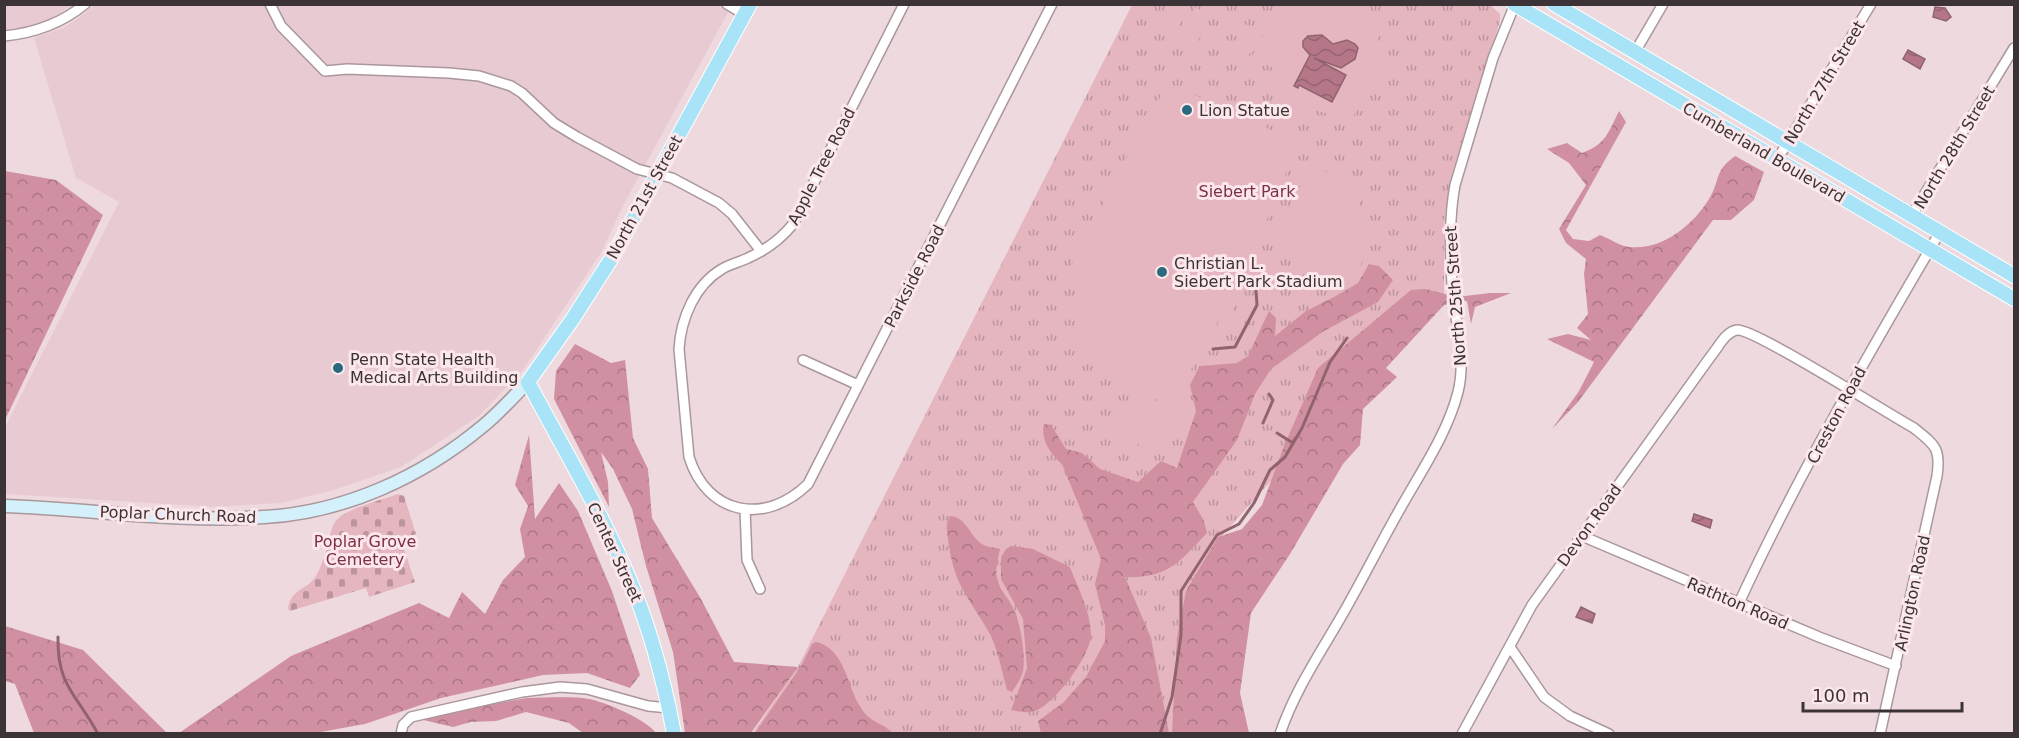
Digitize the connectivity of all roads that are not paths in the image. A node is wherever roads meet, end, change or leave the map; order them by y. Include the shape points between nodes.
1 (85, 4) edge
2 (270, 4) edge
3 (727, 4) edge
4 (904, 4) edge
5 (1052, 4) edge
6 (1554, 4) edge
7 (1663, 4) edge
8 (1871, 4) edge
9 (1514, 5) edge
10 (747, 9) edge
11 (4, 36) edge
12 (2014, 48) edge
13 (1635, 52) junction
14 (1788, 142) junction
15 (1778, 160) junction
16 (657, 173) junction
17 (1912, 215) junction
18 (1940, 232) junction
19 (1930, 249) junction
20 (761, 251) junction
21 (2014, 276) edge
22 (2014, 299) edge
23 (803, 360) dead end
24 (528, 382) junction
25 (858, 385) junction
26 (1848, 390) junction
27 (4, 507) edge
28 (745, 509) junction
29 (1581, 536) junction
30 (760, 590) dead end
31 (1739, 603) junction
32 (1510, 647) junction
33 (1896, 666) junction
34 (669, 708) junction
35 (401, 734) edge
36 (674, 734) edge
37 (1280, 734) edge
38 (1462, 734) edge
39 (1609, 734) edge
40 (1880, 734) edge

1 - 11 street via 47,27
2 - 16 street via 281,26 325,71 416,71 494,80 522,93 554,123 577,137 637,170
3 - 10 street
4 - 20 street, Apple Tree Road via 799,214 785,234
5 - 25 street, Parkside Road
6 - 13 main road, Cumberland Boulevard
7 - 13 street
8 - 14 street, North 27th Street
9 - 15 main road, Cumberland Boulevard
9 - 37 street, North 25th Street via 1493,58 1452,204 1452,285 1461,355 1452,411 1287,713
10 - 16 main road, North 21st Street
12 - 17 street, North 28th Street
13 - 14 main road, Cumberland Boulevard
14 - 15 street, North 27th Street
14 - 17 main road, Cumberland Boulevard
15 - 19 main road, Cumberland Boulevard
16 - 20 street via 726,208
16 - 24 main road, North 21st Street via 588,296
17 - 18 main road, Cumberland Boulevard
18 - 19 street, Creston Road
18 - 21 main road, Cumberland Boulevard
19 - 22 main road, Cumberland Boulevard
19 - 26 street, Creston Road
20 - 28 street, Apple Tree Road via 722,269 704,284 690,306 680,336 686,436 693,468 714,497
23 - 25 street
24 - 27 street, Poplar Church Road via 484,426 449,451 405,478 338,504 299,513 235,519
24 - 34 main road, Center Street via 628,576 653,643
25 - 28 street, Parkside Road via 808,484 778,506
26 - 29 street, Devon Road via 1763,339 1734,330
26 - 31 street, Creston Road
26 - 33 street, Arlington Road via 1914,428 1938,452 1937,476
28 - 30 street via 747,560
29 - 31 street, Rathton Road
29 - 32 street, Devon Road via 1532,605
31 - 33 street, Rathton Road
32 - 38 street, Devon Road
32 - 39 street via 1544,697 1570,716
33 - 40 street, Arlington Road
34 - 35 street via 587,689 560,687 411,717
34 - 36 main road, Center Street

